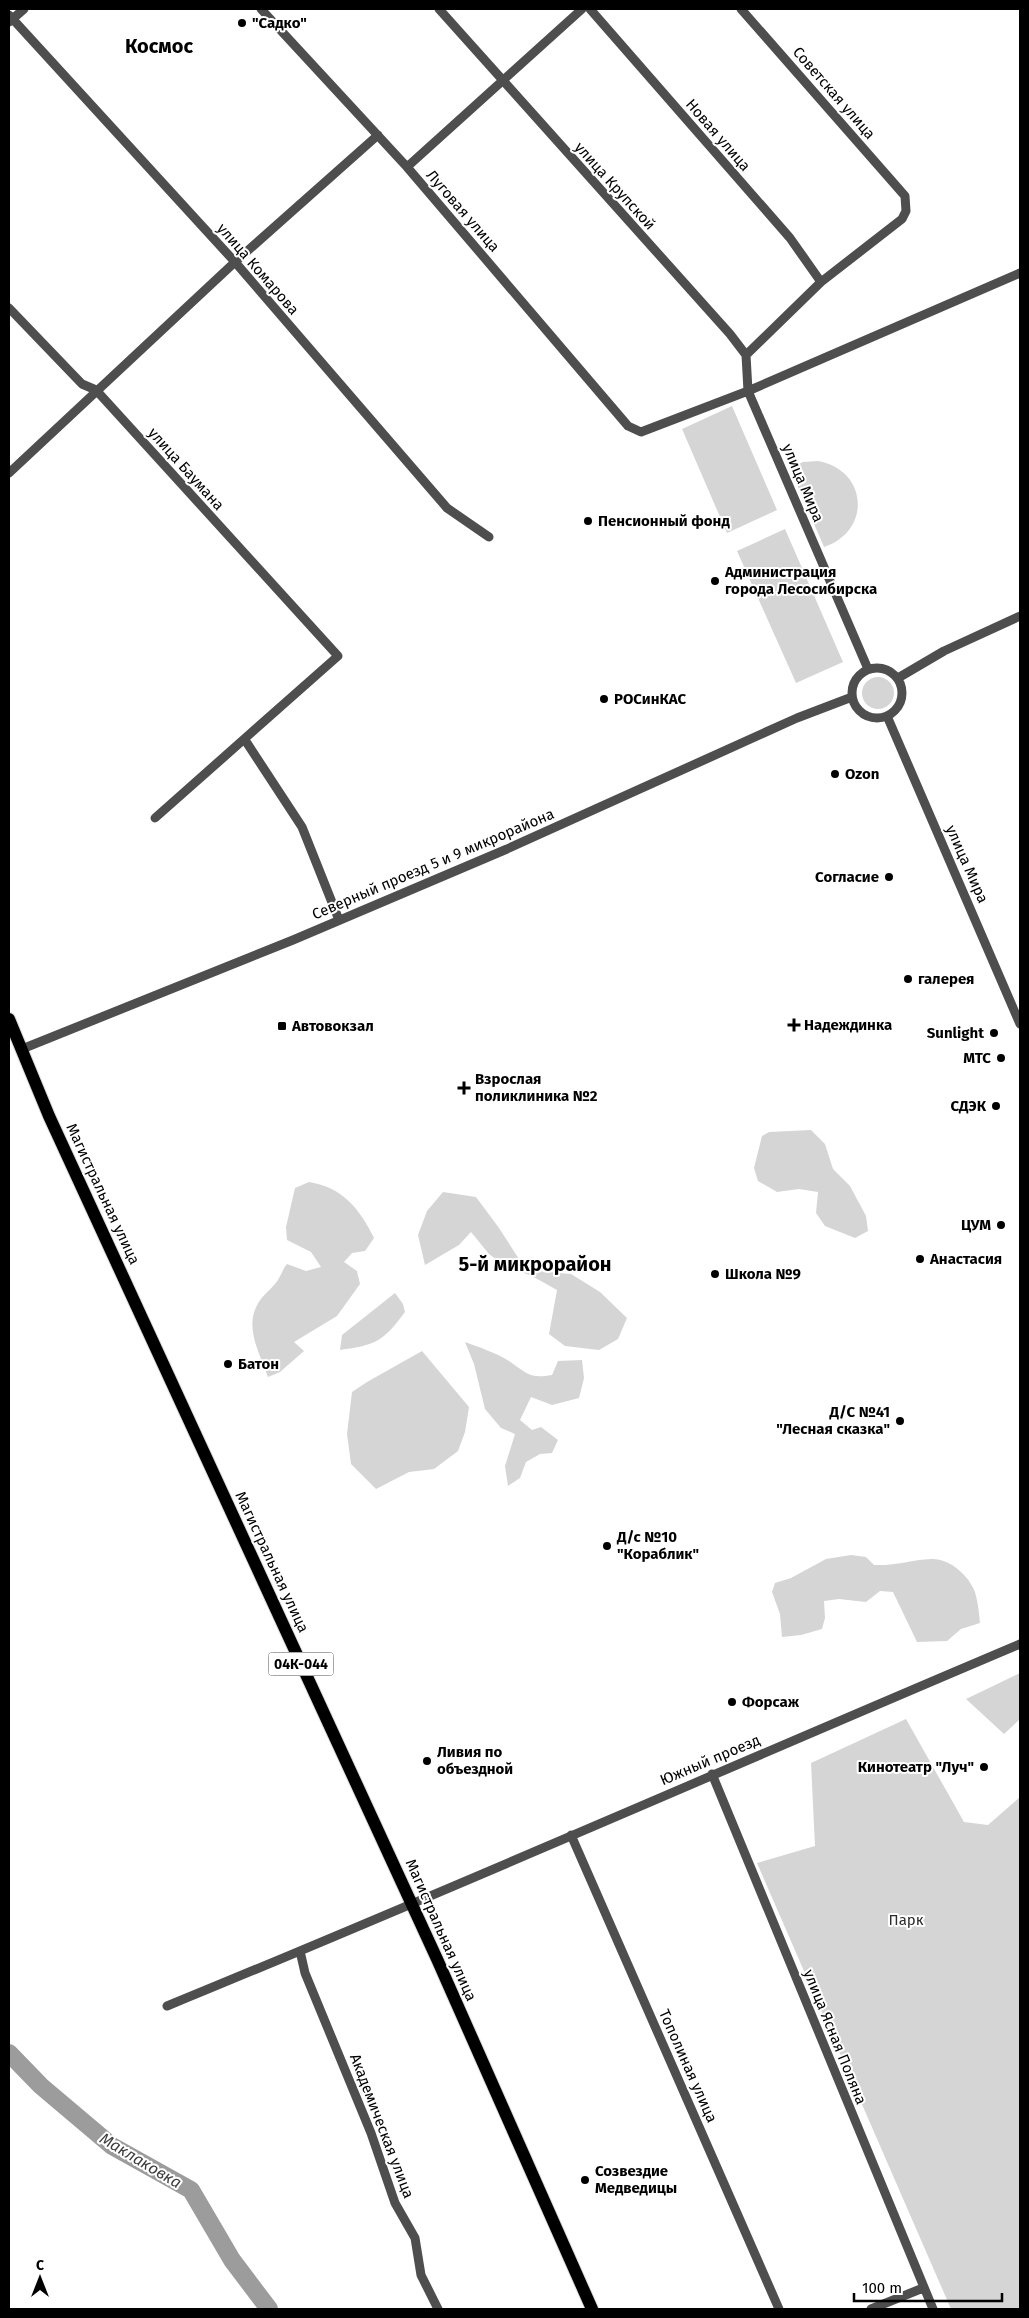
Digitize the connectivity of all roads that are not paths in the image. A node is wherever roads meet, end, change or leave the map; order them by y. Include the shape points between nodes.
1 (24, 9) edge
2 (261, 9) edge
3 (439, 9) edge
4 (582, 9) edge
5 (590, 9) edge
6 (741, 9) edge
7 (10, 19) edge
8 (502, 81) junction
9 (378, 135) junction
10 (407, 167) junction
11 (235, 262) junction
12 (1020, 273) edge
13 (821, 282) junction
14 (9, 308) edge
15 (746, 355) junction
16 (96, 390) junction
17 (748, 391) junction
18 (9, 473) edge
19 (489, 537) dead end
20 (1020, 616) edge
21 (868, 669) junction
22 (898, 678) junction
23 (852, 697) junction
24 (887, 716) junction
25 (245, 740) junction
26 (155, 818) dead end
27 (339, 920) junction
28 (9, 1019) edge
29 (1020, 1024) edge
30 (22, 1049) junction
31 (1020, 1644) edge
32 (712, 1774) junction
33 (570, 1835) junction
34 (412, 1905) junction
35 (300, 1952) junction
36 (167, 2006) dead end
37 (923, 2288) junction
38 (438, 2309) edge
39 (592, 2309) edge
40 (779, 2309) edge
41 (870, 2309) edge
42 (933, 2309) edge

1 - 7 street
2 - 9 street, Луговая улица
3 - 8 street, улица Крупской
4 - 8 street
5 - 13 street, Новая улица via 790,238
6 - 13 street, Советская улица via 905,196 906,211 902,219
7 - 11 street, улица Комарова
8 - 10 street
8 - 15 street, улица Крупской
9 - 10 street, Луговая улица
9 - 11 street
10 - 17 street, Луговая улица via 628,426 641,432
11 - 16 street
11 - 19 street, улица Комарова via 447,508
12 - 17 street
13 - 15 street
14 - 16 street, улица Баумана via 82,384
15 - 17 street
16 - 18 street
16 - 25 street, улица Баумана via 338,656
17 - 21 street, улица Мира
20 - 22 street via 944,651
21 - 22 street via 884,668
21 - 23 street via 855,680
22 - 24 street via 901,702
23 - 24 street via 856,708 865,715
23 - 27 street, Северный проезд 5 и 9 микрорайона via 797,718 507,849
24 - 29 street, улица Мира
25 - 26 street
25 - 27 street via 302,827
27 - 30 street, Северный проезд 5 и 9 микрорайона
28 - 30 main road, Магистральная улица / 04К-044
30 - 34 main road, Магистральная улица / 04К-044 via 53,1124
31 - 32 street, Южный проезд
32 - 33 street, Южный проезд
32 - 37 street, улица Ясная Поляна
33 - 34 street, Южный проезд
33 - 40 street, Тополиная улица
34 - 35 street, Южный проезд
34 - 39 main road, Магистральная улица / 04К-044
35 - 36 street, Южный проезд
35 - 38 street, Академическая улица via 305,1973 371,2133 395,2203 415,2238 421,2275
37 - 41 street
37 - 42 street, улица Ясная Поляна

